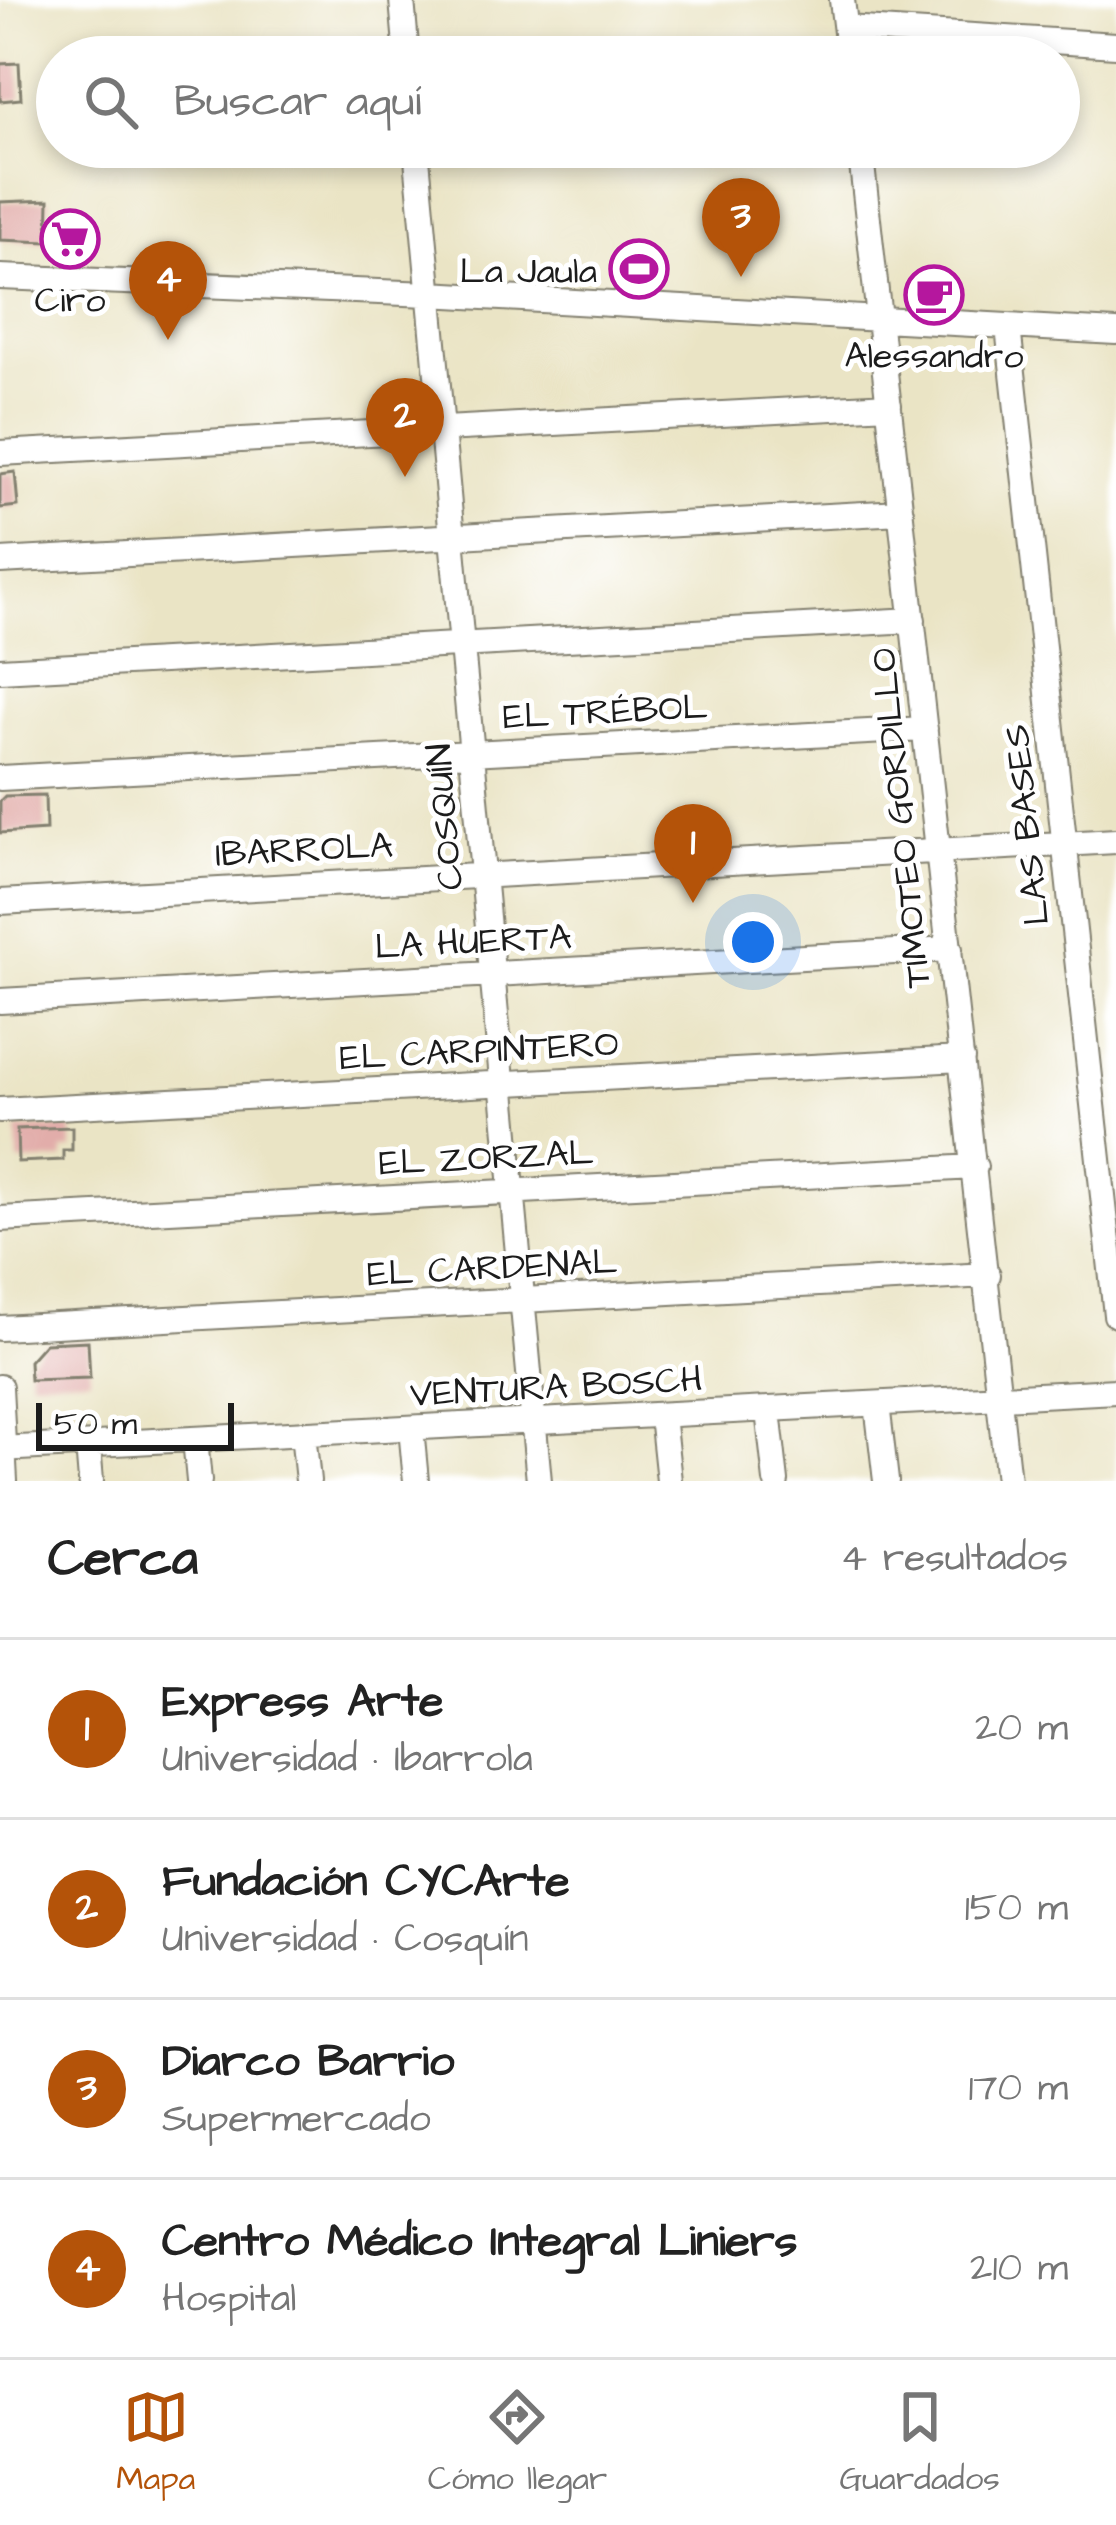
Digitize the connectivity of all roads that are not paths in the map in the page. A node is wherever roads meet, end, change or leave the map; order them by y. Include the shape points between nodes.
1 (402, 0) edge
2 (842, 0) edge
3 (846, 28) junction
4 (405, 36) edge
5 (847, 36) edge
6 (981, 36) edge
7 (1080, 42) edge
8 (1116, 44) edge
9 (418, 168) edge
10 (862, 168) edge
11 (0, 277) edge
12 (430, 294) junction
13 (880, 319) junction
14 (1008, 327) junction
15 (1115, 332) edge
16 (1116, 345) edge
17 (889, 405) junction
18 (442, 431) junction
19 (0, 453) edge
20 (901, 512) junction
21 (451, 537) junction
22 (0, 562) edge
23 (914, 620) junction
24 (462, 647) junction
25 (0, 670) edge
26 (926, 729) junction
27 (473, 752) junction
28 (0, 778) edge
29 (1116, 841) edge
30 (1063, 843) junction
31 (939, 850) junction
32 (484, 874) junction
33 (0, 902) edge
34 (950, 949) junction
35 (493, 975) junction
36 (0, 1001) edge
37 (962, 1059) junction
38 (503, 1085) junction
39 (0, 1110) edge
40 (975, 1166) junction
41 (513, 1190) junction
42 (0, 1219) edge
43 (988, 1275) junction
44 (523, 1300) junction
45 (1116, 1315) edge
46 (0, 1328) edge
47 (0, 1387) edge
48 (1116, 1391) edge
49 (1000, 1399) junction
50 (877, 1404) junction
51 (768, 1411) junction
52 (662, 1415) junction
53 (534, 1421) junction
54 (411, 1428) junction
55 (303, 1433) junction
56 (195, 1439) junction
57 (88, 1445) junction
58 (2, 1449) edge
59 (5, 1481) edge
60 (91, 1481) edge
61 (200, 1481) edge
62 (308, 1481) edge
63 (416, 1481) edge
64 (539, 1481) edge
65 (669, 1481) edge
66 (776, 1481) edge
67 (886, 1481) edge
68 (1008, 1481) edge

1 - 4 street
2 - 3 street
3 - 5 street
3 - 6 street
7 - 8 street
9 - 12 street, COSQUÍN
10 - 13 street, TIMOTEO GORDILLO
11 - 12 street
12 - 13 street
12 - 18 street, COSQUÍN
13 - 14 street
13 - 17 street, TIMOTEO GORDILLO
14 - 15 street
14 - 30 street, LAS BASES
15 - 16 street
17 - 18 street
17 - 20 street, TIMOTEO GORDILLO
18 - 19 street
18 - 21 street, COSQUÍN
20 - 21 street
20 - 23 street, TIMOTEO GORDILLO
21 - 22 street
21 - 24 street, COSQUÍN
23 - 24 street
23 - 26 street, TIMOTEO GORDILLO
24 - 25 street
24 - 27 street, COSQUÍN
26 - 27 street, EL TRÉBOL
26 - 31 street, TIMOTEO GORDILLO
27 - 28 street, EL TRÉBOL
27 - 32 street, COSQUÍN
29 - 30 street, IBARROLA
30 - 31 street, IBARROLA
30 - 45 street, LAS BASES
31 - 32 street, IBARROLA
31 - 34 street, TIMOTEO GORDILLO
32 - 33 street, IBARROLA
32 - 35 street, COSQUÍN
34 - 35 street, LA HUERTA
34 - 37 street, TIMOTEO GORDILLO
35 - 36 street, LA HUERTA
35 - 38 street, COSQUÍN
37 - 38 street, EL CARPINTERO
37 - 40 street, TIMOTEO GORDILLO
38 - 39 street, EL CARPINTERO
38 - 41 street, COSQUÍN
40 - 41 street, EL ZORZAL
40 - 43 street, TIMOTEO GORDILLO
41 - 42 street, EL ZORZAL
41 - 44 street, COSQUÍN
43 - 44 street, EL CARDENAL
43 - 49 street, TIMOTEO GORDILLO
44 - 46 street, EL CARDENAL
44 - 53 street, COSQUÍN
47 - 58 street
48 - 49 street, VENTURA BOSCH
49 - 50 street, VENTURA BOSCH
49 - 68 street, TIMOTEO GORDILLO
50 - 51 street, VENTURA BOSCH
50 - 67 street
51 - 52 street, VENTURA BOSCH
51 - 66 street
52 - 53 street, VENTURA BOSCH
52 - 65 street
53 - 54 street, VENTURA BOSCH
53 - 64 street, COSQUÍN
54 - 55 street, VENTURA BOSCH
54 - 63 street
55 - 56 street, VENTURA BOSCH
55 - 62 street
56 - 57 street, VENTURA BOSCH
56 - 61 street
57 - 58 street, VENTURA BOSCH
57 - 60 street
58 - 59 street

